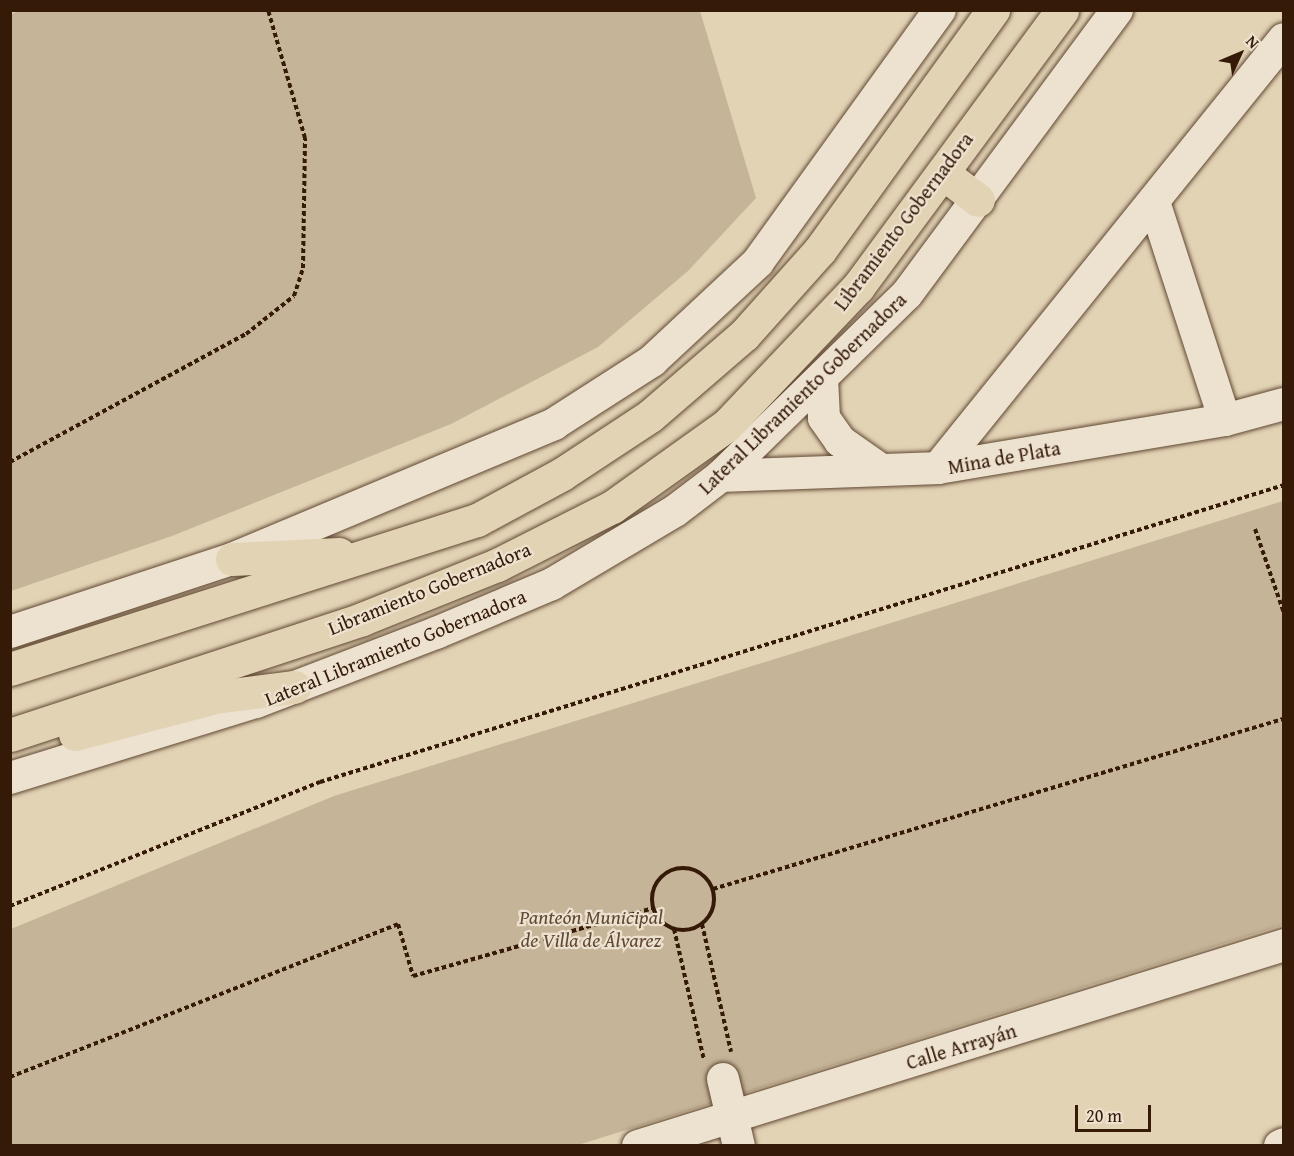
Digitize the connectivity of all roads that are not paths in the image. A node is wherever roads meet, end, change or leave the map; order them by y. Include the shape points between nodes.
1 (940, 10) edge
2 (993, 10) edge
3 (1062, 10) edge
4 (1117, 10) edge
5 (1284, 39) edge
6 (942, 173) junction
7 (978, 200) junction
8 (1155, 205) junction
9 (822, 378) junction
10 (1284, 404) edge
11 (1224, 420) junction
12 (877, 467) junction
13 (938, 468) junction
14 (721, 476) junction
15 (385, 552) junction
16 (232, 559) junction
17 (10, 632) edge
18 (10, 669) edge
19 (294, 687) junction
20 (10, 735) edge
21 (10, 741) edge
22 (10, 778) edge
23 (1284, 945) edge
24 (723, 1079) road end
25 (736, 1131) edge
26 (638, 1146) edge

1 - 16 street via 758,262 652,361 554,424
2 - 15 highway via 820,250 744,335 650,416 562,474 477,520
3 - 6 highway, Libramiento Gobernadora
4 - 7 street, Lateral Libramiento Gobernadora
5 - 8 street
6 - 7 highway
6 - 20 highway, Libramiento Gobernadora via 858,286 727,425 612,507 497,565 362,619
7 - 9 street, Lateral Libramiento Gobernadora via 906,294
8 - 11 street
8 - 13 street
9 - 12 street via 824,418 840,441
9 - 14 street, Lateral Libramiento Gobernadora
10 - 11 street, Mina de Plata
11 - 13 street, Mina de Plata
12 - 13 street, Mina de Plata
12 - 14 street, Mina de Plata
14 - 19 street, Lateral Libramiento Gobernadora via 675,511 552,584
15 - 16 highway
15 - 18 highway
16 - 17 street
19 - 21 highway via 215,697 66,737
19 - 22 street, Lateral Libramiento Gobernadora
23 - 25 street, Calle Arrayán
24 - 25 street
25 - 26 street, Calle Arrayán

